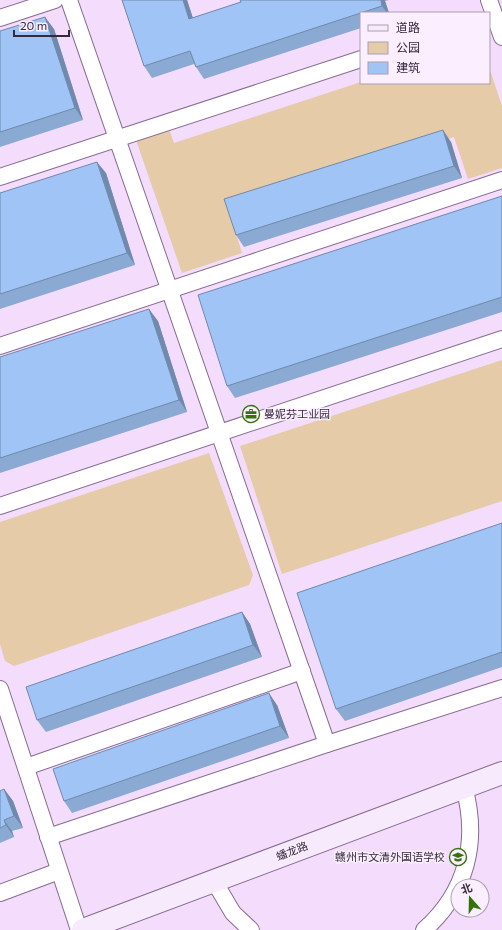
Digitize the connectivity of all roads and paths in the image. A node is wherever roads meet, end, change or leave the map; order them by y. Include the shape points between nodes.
1 (55, 0) edge
2 (69, 0) edge
3 (494, 11) edge
4 (0, 18) edge
5 (502, 37) edge
6 (360, 59) edge
7 (117, 139) junction
8 (0, 177) edge
9 (502, 180) edge
10 (169, 290) junction
11 (502, 339) edge
12 (0, 346) edge
13 (219, 433) junction
14 (0, 506) edge
15 (302, 671) junction
16 (502, 688) edge
17 (0, 689) edge
18 (327, 744) junction
19 (26, 767) junction
20 (502, 773) edge
21 (464, 787) junction
22 (48, 837) junction
23 (59, 871) junction
24 (214, 881) junction
25 (0, 893) edge
26 (79, 930) edge
27 (83, 930) edge
28 (250, 930) edge
29 (424, 930) edge

1 - 4 street
2 - 7 street
3 - 5 street
6 - 7 street
7 - 8 street
7 - 10 street
9 - 10 street
10 - 12 street
10 - 13 street
11 - 13 street
13 - 14 street
13 - 15 street
15 - 18 street
15 - 19 street
16 - 18 street
17 - 19 street
18 - 22 street
19 - 22 street
20 - 21 street, 蟠龙路
21 - 24 street, 蟠龙路
21 - 29 street via 471,823 468,860 454,894
22 - 23 street
23 - 25 street
23 - 26 street
24 - 27 street, 蟠龙路
24 - 28 street via 233,913

